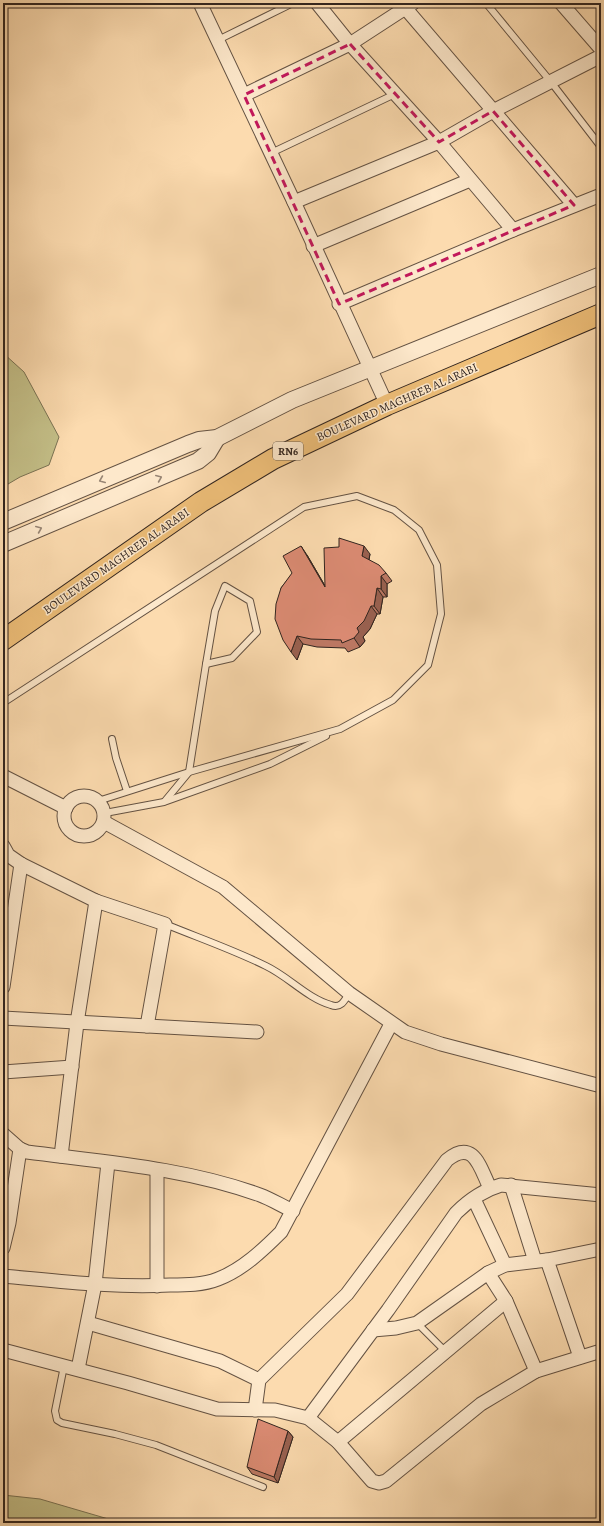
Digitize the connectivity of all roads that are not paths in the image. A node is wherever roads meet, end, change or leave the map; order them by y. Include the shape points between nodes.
1 (200, 3) edge
2 (292, 3) edge
3 (317, 3) edge
4 (486, 3) edge
5 (561, 3) edge
6 (406, 5) edge
7 (218, 40) junction
8 (350, 44) junction
9 (601, 49) edge
10 (601, 56) edge
11 (551, 82) junction
12 (395, 94) junction
13 (244, 95) junction
14 (493, 111) junction
15 (439, 142) junction
16 (601, 147) edge
17 (271, 153) junction
18 (470, 180) junction
19 (601, 195) edge
20 (294, 202) junction
21 (574, 205) junction
22 (513, 230) junction
23 (313, 246) junction
24 (601, 275) edge
25 (339, 304) junction
26 (601, 314) edge
27 (370, 369) junction
28 (387, 405) junction
29 (217, 438) junction
30 (3, 522) edge
31 (3, 544) edge
32 (3, 640) edge
33 (206, 664) junction
34 (3, 703) edge
35 (340, 729) junction
36 (112, 739) dead end
37 (189, 772) junction
38 (3, 776) edge
39 (127, 791) junction
40 (98, 801) junction
41 (164, 802) junction
42 (66, 808) junction
43 (104, 818) junction
44 (3, 846) edge
45 (20, 864) junction
46 (96, 901) junction
47 (165, 924) junction
48 (3, 987) edge
49 (349, 993) junction
50 (3, 1018) edge
51 (77, 1023) junction
52 (391, 1024) junction
53 (147, 1026) junction
54 (257, 1032) dead end
55 (72, 1067) junction
56 (3, 1072) edge
57 (601, 1086) edge
58 (3, 1134) edge
59 (20, 1149) junction
60 (61, 1156) junction
61 (108, 1163) junction
62 (157, 1170) junction
63 (511, 1185) junction
64 (490, 1188) junction
65 (601, 1195) edge
66 (474, 1199) junction
67 (293, 1211) junction
68 (6, 1223) edge
69 (3, 1248) edge
70 (601, 1249) edge
71 (541, 1260) junction
72 (505, 1265) junction
73 (488, 1273) junction
74 (3, 1276) edge
75 (95, 1284) junction
76 (157, 1286) junction
77 (506, 1301) junction
78 (88, 1323) junction
79 (417, 1323) junction
80 (373, 1330) junction
81 (3, 1350) edge
82 (601, 1351) edge
83 (446, 1352) junction
84 (580, 1358) junction
85 (64, 1366) junction
86 (78, 1369) junction
87 (536, 1371) junction
88 (259, 1380) junction
89 (255, 1410) junction
90 (308, 1418) junction
91 (338, 1442) junction
92 (264, 1487) dead end

1 - 7 street
2 - 7 lane
3 - 8 street
4 - 11 lane
5 - 9 street
6 - 8 street
6 - 14 street
7 - 13 street
8 - 12 street
8 - 13 street
10 - 11 street
11 - 14 street
11 - 16 lane
12 - 15 street
12 - 17 lane
13 - 17 street
14 - 15 street
14 - 21 street
15 - 18 street
15 - 20 street
17 - 20 street
18 - 22 street
18 - 23 street
19 - 21 street
20 - 23 street
21 - 22 street
22 - 25 street
23 - 25 street
24 - 27 street
25 - 27 street
26 - 28 main road, BOULEVARD MAGHREB AL ARABI / RN6
27 - 28 street
27 - 29 street via 292,400
28 - 32 main road, BOULEVARD MAGHREB AL ARABI / RN6 via 300,445 201,502
29 -> 30 street via 188,444
31 -> 29 street via 198,461 208,453
33 - 33 lane via 232,658 257,632 250,601 225,586 215,611
33 - 37 lane
34 - 35 lane via 304,507 358,496 394,510 419,530 437,565 441,614 428,665 393,700
35 - 37 lane
35 - 41 lane via 270,764
36 - 39 lane
37 - 39 lane
37 - 41 lane
38 - 42 street
39 - 40 lane
40 - 42 street via 84,796 77,797
40 - 43 street
41 - 43 lane
42 - 43 street via 64,821 71,832 84,837 96,833
43 - 49 street via 223,888
44 - 45 street via 8,855
45 - 46 street
45 - 48 street
46 - 47 street
46 - 51 street
47 - 49 lane via 268,966 332,1006 343,1004
47 - 53 street
49 - 52 street
50 - 51 street
51 - 53 street
51 - 55 street
52 - 57 street via 405,1032 441,1044
52 - 67 street
53 - 54 street
55 - 56 street
55 - 60 street
58 - 59 street
59 - 60 street
59 - 68 street
60 - 61 street
61 - 62 street
61 - 75 street
62 - 67 street via 239,1188
62 - 76 street
63 - 64 street
63 - 65 street
63 - 71 street
64 - 66 street
64 - 88 street via 474,1156 468,1152 454,1155 447,1160 347,1294
66 - 72 street
66 - 80 street via 456,1213
67 - 76 street via 281,1232 258,1254 218,1279 198,1284
68 - 69 street
70 - 71 street
71 - 72 street
71 - 84 street
72 - 73 street
73 - 77 street
73 - 79 street
74 - 75 street
75 - 76 street
75 - 78 street
77 - 83 street
77 - 87 street
78 - 86 street
78 - 88 street via 220,1361
79 - 80 street
79 - 83 lane
80 - 90 street
81 - 85 street
82 - 84 street
83 - 91 street
84 - 87 street
85 - 86 street
85 - 92 lane via 55,1411 57,1420 62,1424 156,1445
86 - 89 street via 218,1409
87 - 91 street via 468,1413 386,1481 372,1481
88 - 89 street
89 - 90 street via 275,1410
90 - 91 street

